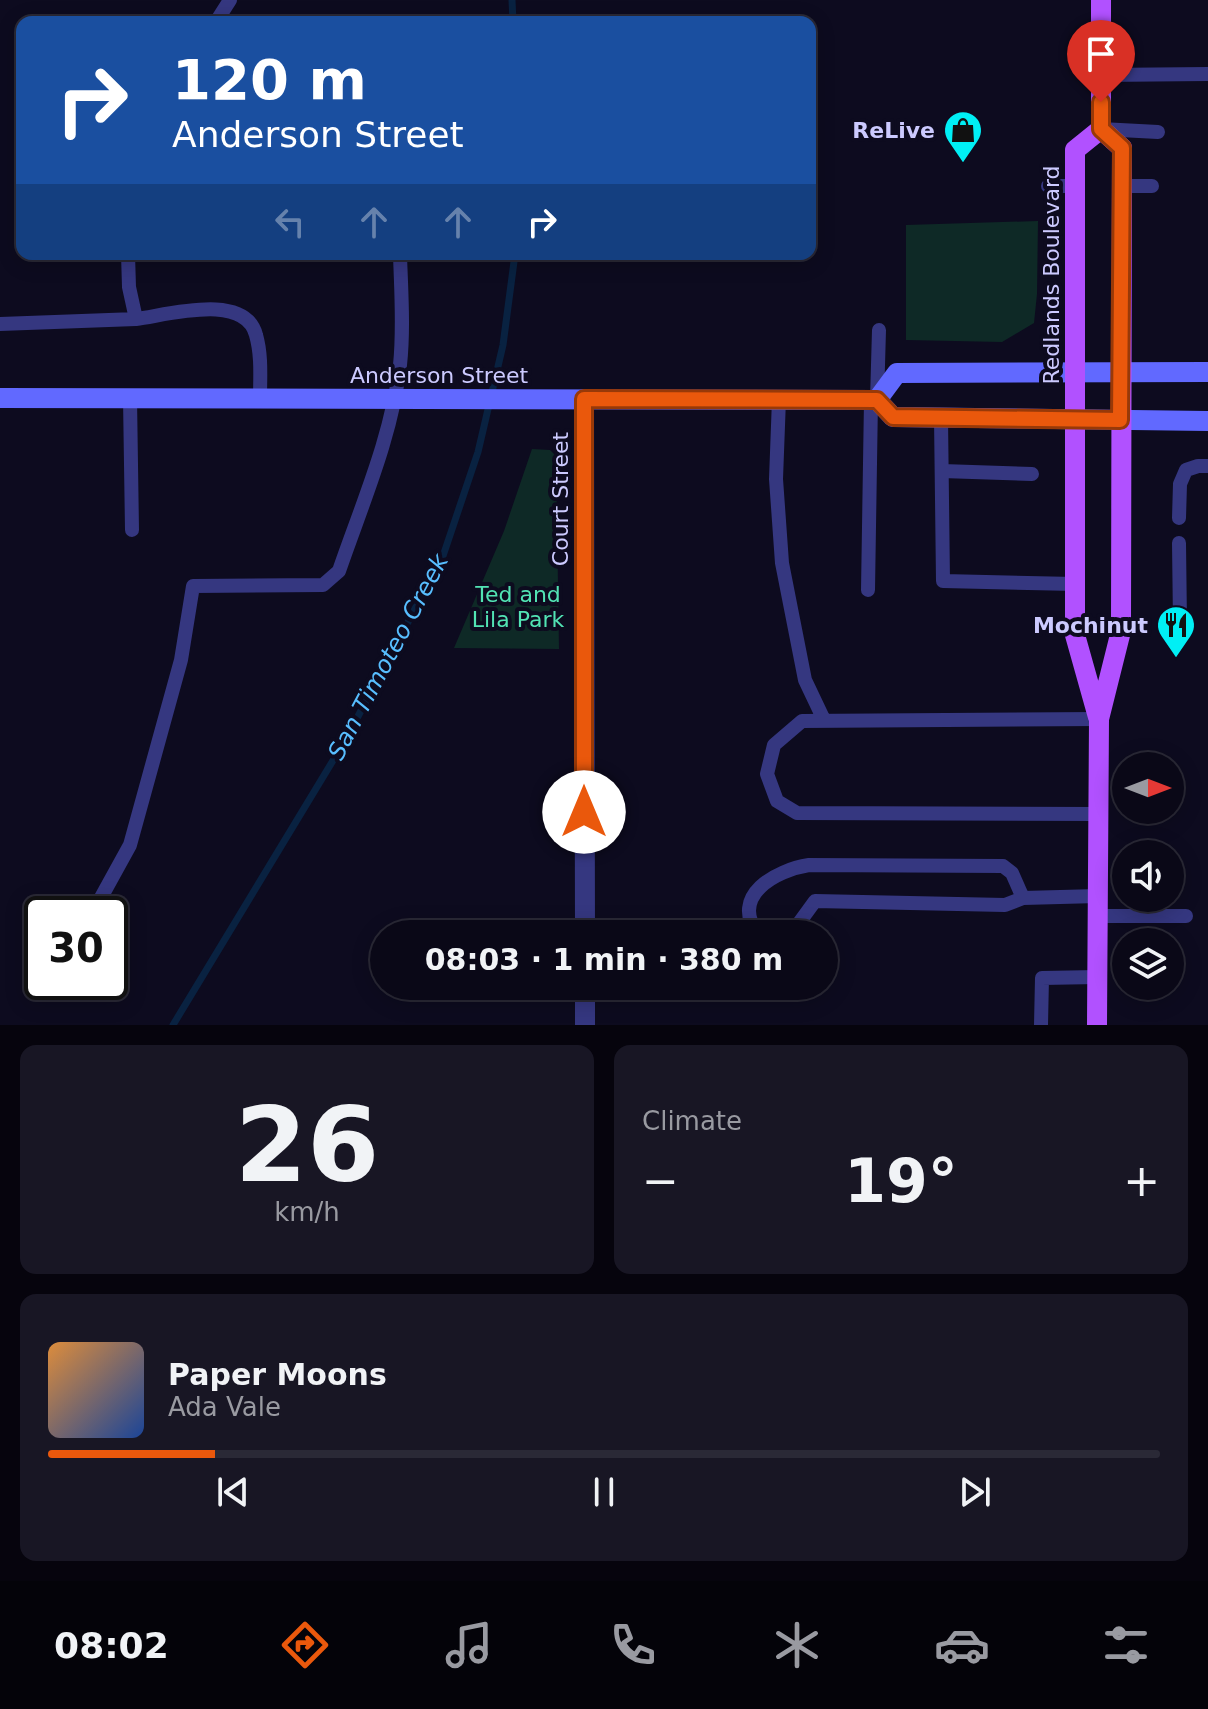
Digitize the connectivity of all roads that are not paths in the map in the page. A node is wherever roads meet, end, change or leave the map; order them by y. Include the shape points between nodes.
1 (1101, 0) edge
2 (1208, 74) edge
3 (1101, 75) junction
4 (1101, 129) junction
5 (1158, 132) dead end
6 (1048, 186) dead end
7 (1075, 186) junction
8 (1122, 186) junction
9 (1152, 186) dead end
10 (128, 260) edge
11 (400, 260) edge
12 (136, 319) junction
13 (0, 324) edge
14 (879, 330) dead end
15 (1076, 372) junction
16 (1120, 372) junction
17 (1208, 372) edge
18 (0, 398) edge
19 (130, 398) junction
20 (394, 398) junction
21 (260, 399) junction
22 (584, 399) junction
23 (779, 399) junction
24 (874, 400) junction
25 (941, 418) junction
26 (1075, 420) junction
27 (1120, 420) junction
28 (1208, 421) edge
29 (1208, 466) edge
30 (942, 471) junction
31 (1032, 474) dead end
32 (1179, 518) dead end
33 (132, 530) dead end
34 (1179, 543) dead end
35 (1075, 584) junction
36 (868, 590) dead end
37 (1180, 623) dead end
38 (1099, 719) junction
39 (824, 720) junction
40 (1098, 814) junction
41 (102, 896) edge
42 (1023, 898) junction
43 (1098, 906) junction
44 (1186, 916) dead end
45 (585, 920) edge
46 (750, 920) edge
47 (801, 920) edge
48 (1097, 977) junction
49 (585, 1000) edge
50 (585, 1025) edge
51 (1041, 1025) edge
52 (1097, 1025) edge

1 - 3 main road
2 - 3 lane
3 - 4 main road
4 - 5 lane
4 - 7 main road, Redlands Boulevard via 1075,150
4 - 8 main road, Redlands Boulevard via 1122,148
6 - 7 lane
7 - 15 main road, Redlands Boulevard
8 - 9 lane
8 - 16 main road, Redlands Boulevard
10 - 12 lane
11 - 20 lane via 400,364
12 - 13 lane
12 - 21 lane via 216,308 239,312 256,331
14 - 24 lane
15 - 16 main road
15 - 24 main road via 897,373
15 - 26 main road, Redlands Boulevard
16 - 17 main road
16 - 27 main road, Redlands Boulevard
18 - 19 main road, Anderson Street
19 - 21 main road, Anderson Street
19 - 33 lane
20 - 21 main road, Anderson Street
20 - 22 main road, Anderson Street
20 - 41 lane via 339,571 323,585 193,586 181,660 130,845
22 - 23 main road, Anderson Street
22 - 45 street, Court Street
23 - 24 main road, Anderson Street
23 - 39 lane via 776,479 782,563 805,680
24 - 25 main road, Anderson Street via 893,417
24 - 36 lane
25 - 26 main road, Anderson Street
25 - 30 lane
26 - 27 main road, Anderson Street
26 - 35 main road, Redlands Boulevard
27 - 28 main road, Anderson Street
27 - 38 main road, Redlands Boulevard via 1120,635
29 - 32 lane via 1186,470
30 - 31 lane
30 - 35 lane via 943,581
34 - 37 lane
35 - 38 main road, Redlands Boulevard via 1075,635
38 - 39 lane
38 - 40 main road, Redlands Boulevard
39 - 40 lane via 802,721 774,745 767,774 777,801 797,813
40 - 43 main road, Redlands Boulevard
42 - 43 lane
42 - 46 lane via 1003,866 809,865 788,868 756,890 749,902
42 - 47 lane via 1005,905 815,901
43 - 44 lane
43 - 48 main road, Redlands Boulevard
48 - 51 lane via 1042,978
48 - 52 main road, Redlands Boulevard
49 - 50 street

